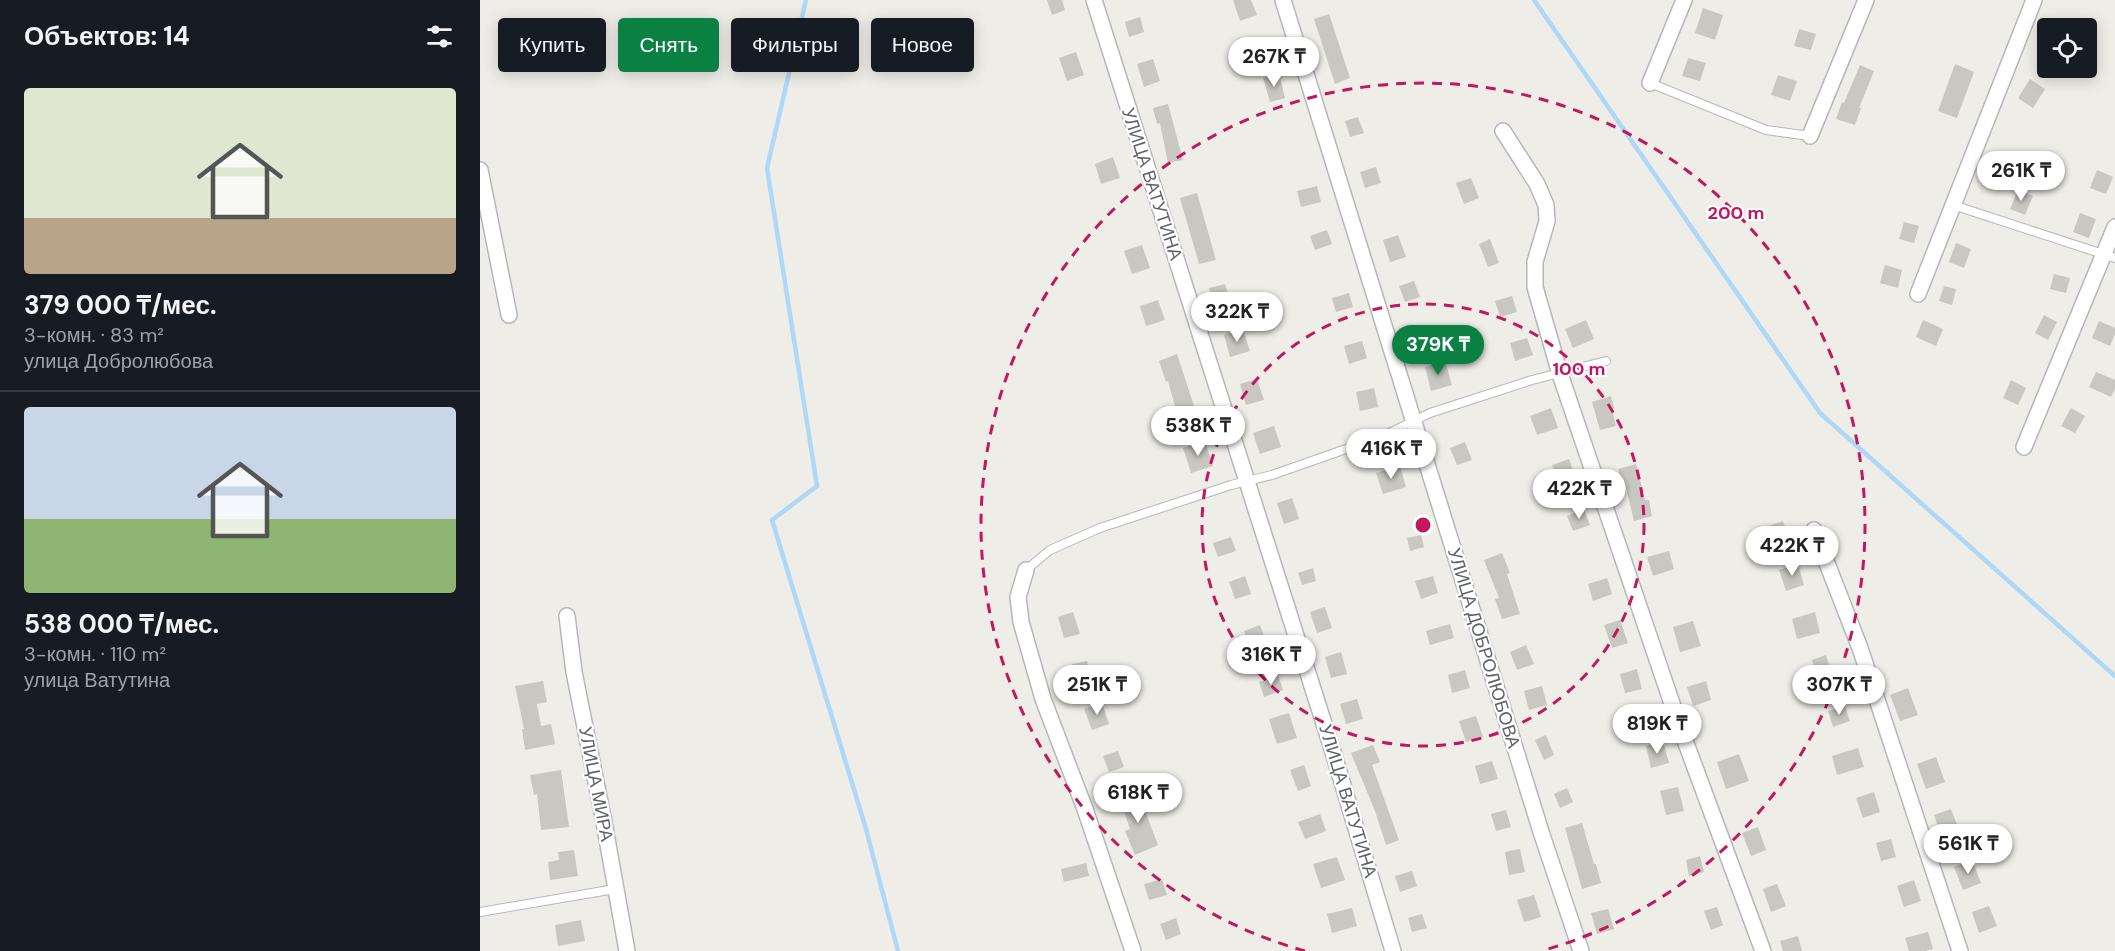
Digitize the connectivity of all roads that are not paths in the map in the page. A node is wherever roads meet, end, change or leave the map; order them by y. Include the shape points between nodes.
1 (1094, 0) edge
2 (1284, 0) edge
3 (1684, 0) edge
4 (1866, 0) edge
5 (2034, 0) edge
6 (1650, 83) joint
7 (1503, 131) dead end
8 (1810, 136) joint
9 (480, 170) edge
10 (1953, 205) junction
11 (2115, 227) edge
12 (2110, 256) edge
13 (1918, 294) dead end
14 (509, 315) dead end
15 (1606, 361) dead end
16 (1560, 374) junction
17 (1414, 422) junction
18 (2024, 447) dead end
19 (1246, 480) junction
20 (1814, 530) dead end
21 (1026, 570) joint
22 (567, 616) dead end
23 (615, 889) junction
24 (480, 912) edge
25 (627, 951) edge
26 (1132, 951) edge
27 (1394, 951) edge
28 (1581, 951) edge
29 (1763, 951) edge
30 (1960, 951) edge

1 - 19 street, УЛИЦА ВАТУТИНА
2 - 17 street, УЛИЦА ДОБРОЛЮБОВА
3 - 6 street
4 - 8 street
5 - 10 street
6 - 8 lane via 1766,130
7 - 16 street via 1538,184 1546,205 1547,221 1535,262 1535,287
9 - 14 street
10 - 12 lane
10 - 13 street
11 - 12 street
12 - 18 street
15 - 16 lane
16 - 17 lane via 1430,413
16 - 29 street via 1680,727
17 - 19 lane via 1339,452
17 - 28 street, УЛИЦА ДОБРОЛЮБОВА
19 - 21 lane via 1100,528 1050,550
19 - 27 street, УЛИЦА ВАТУТИНА
20 - 30 street via 1860,648
21 - 26 street via 1018,597 1020,614 1043,699 1085,808
22 - 23 street, УЛИЦА МИРА
23 - 24 lane
23 - 25 street, УЛИЦА МИРА

